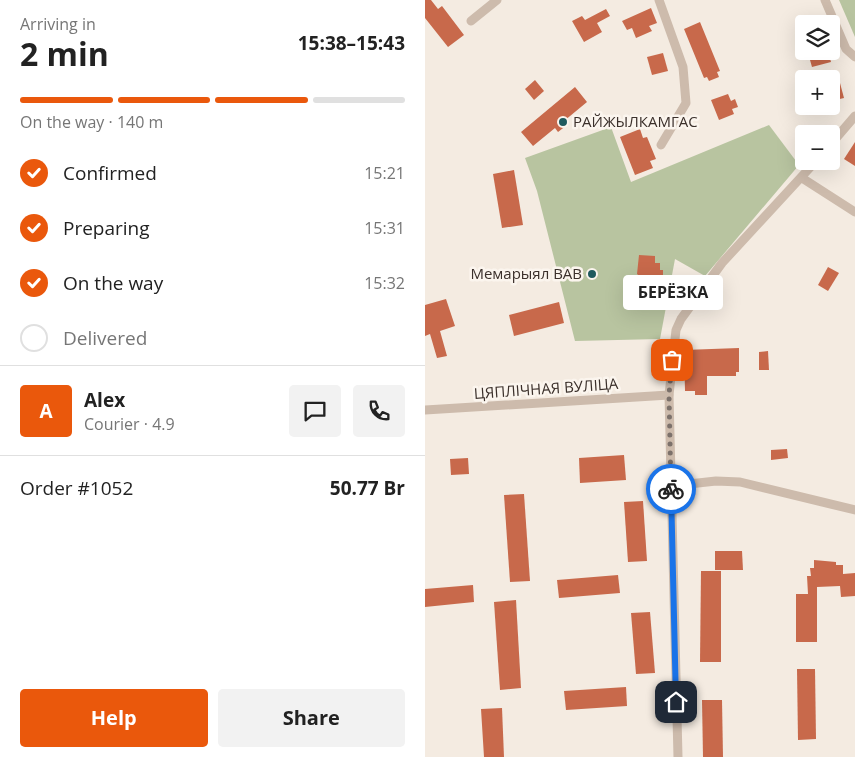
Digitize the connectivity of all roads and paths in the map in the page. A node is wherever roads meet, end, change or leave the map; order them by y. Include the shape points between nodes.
1 (497, 0) edge
2 (659, 0) edge
3 (825, 0) edge
4 (471, 21) dead end
5 (855, 58) edge
6 (855, 116) edge
7 (840, 134) edge
8 (661, 145) dead end
9 (809, 170) edge
10 (802, 178) junction
11 (855, 212) edge
12 (669, 395) junction
13 (425, 410) edge
14 (671, 486) junction
15 (855, 510) edge
16 (678, 757) edge

1 - 4 street
2 - 8 street via 683,66 686,103
3 - 5 street via 846,49
6 - 7 street
9 - 10 street
10 - 11 street
10 - 12 street via 722,263 681,319 675,336
12 - 13 street, ЦЯПЛІЧНАЯ ВУЛІЦА
12 - 14 street
14 - 15 street via 716,481 755,485
14 - 16 street

